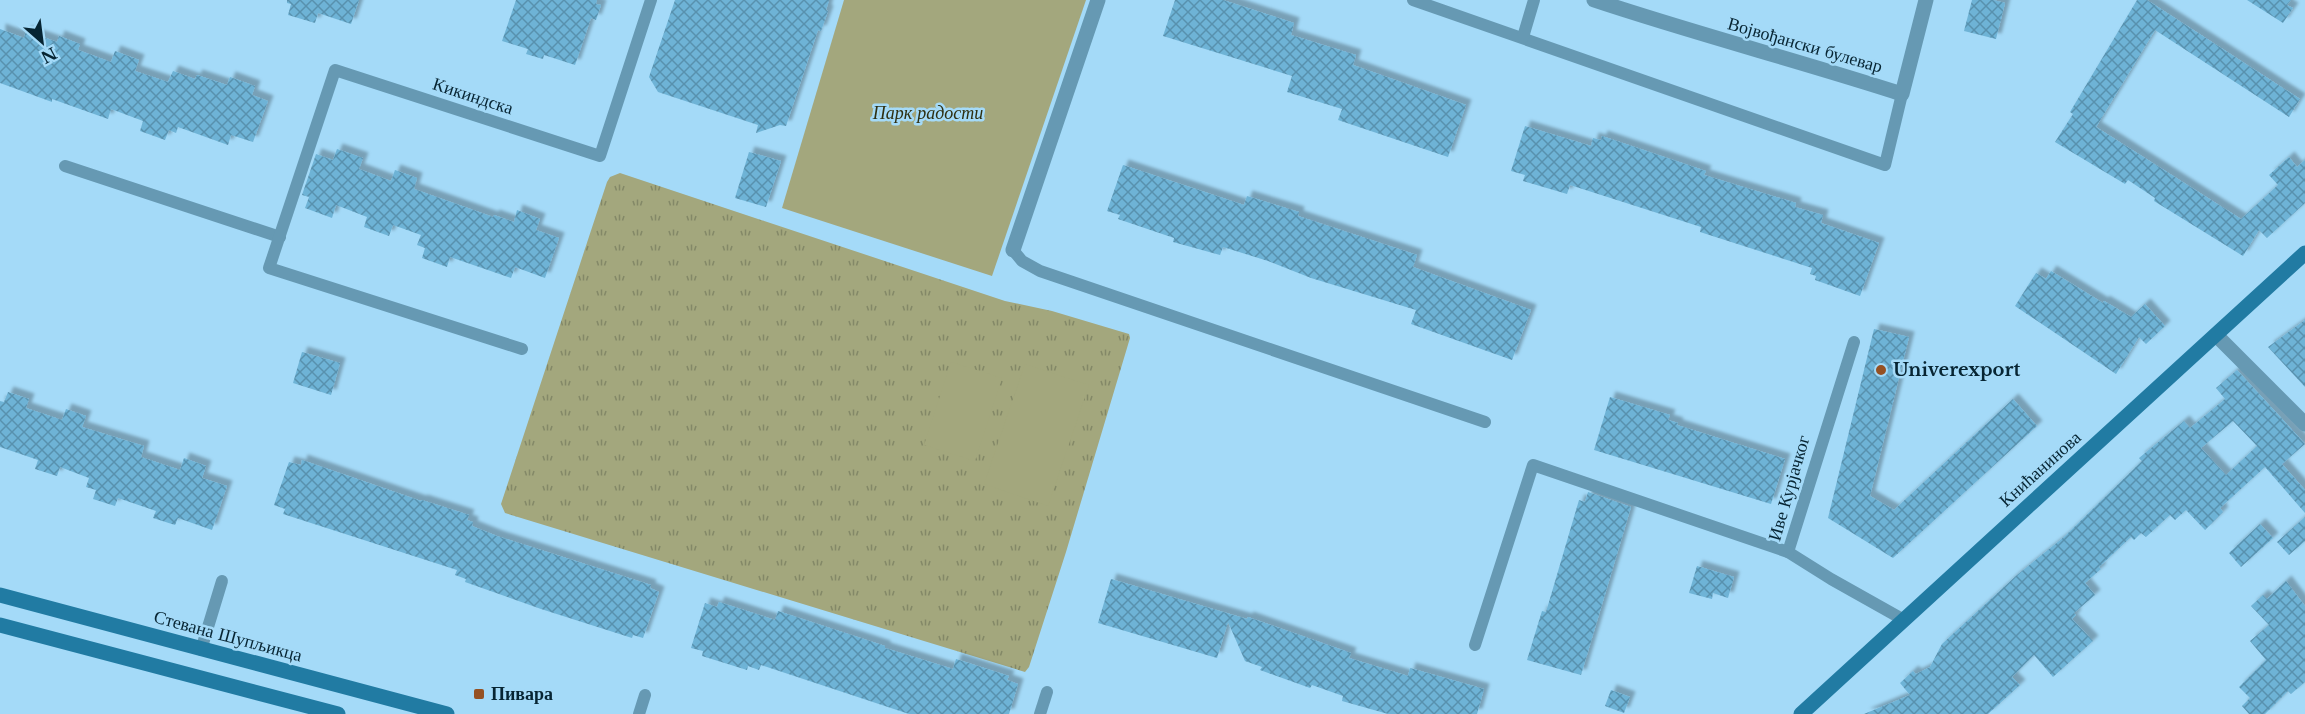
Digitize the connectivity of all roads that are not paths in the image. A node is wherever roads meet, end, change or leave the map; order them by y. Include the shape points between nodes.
1 (651, 0) edge
2 (1098, 0) edge
3 (1413, 0) edge
4 (1534, 0) edge
5 (1594, 0) edge
6 (1926, 0) edge
7 (1523, 37) junction
8 (1902, 94) junction
9 (65, 166) dead end
10 (280, 237) junction
11 (1013, 250) joint
12 (2305, 253) edge
13 (2216, 334) junction
14 (1854, 342) dead end
15 (522, 349) dead end
16 (1485, 422) dead end
17 (2305, 424) edge
18 (1788, 552) junction
19 (222, 581) dead end
20 (0, 595) edge
21 (1904, 620) junction
22 (0, 625) edge
23 (1475, 645) dead end
24 (201, 650) junction
25 (1047, 692) dead end
26 (645, 695) dead end
27 (338, 714) edge
28 (447, 714) edge
29 (639, 714) edge
30 (1040, 714) edge
31 (1802, 714) edge

1 - 10 lane, Кикиндска via 600,156 335,70
2 - 11 street
3 - 7 lane
4 - 7 lane
5 - 8 street, Војвођански булевар
6 - 8 street
7 - 8 lane via 1885,165
9 - 10 lane
10 - 15 lane via 269,268
11 - 16 lane via 1022,261 1040,271
12 - 13 main road, Книћанинова
13 - 17 street
13 - 21 main road, Книћанинова
14 - 18 lane, Иве Курјачког
18 - 21 lane, Иве Курјачког
18 - 23 lane via 1533,465
19 - 24 lane
20 - 24 main road, Стевана Шупљикца
21 - 31 main road, Книћанинова
22 - 27 main road
24 - 28 main road, Стевана Шупљикца
25 - 30 lane
26 - 29 lane

